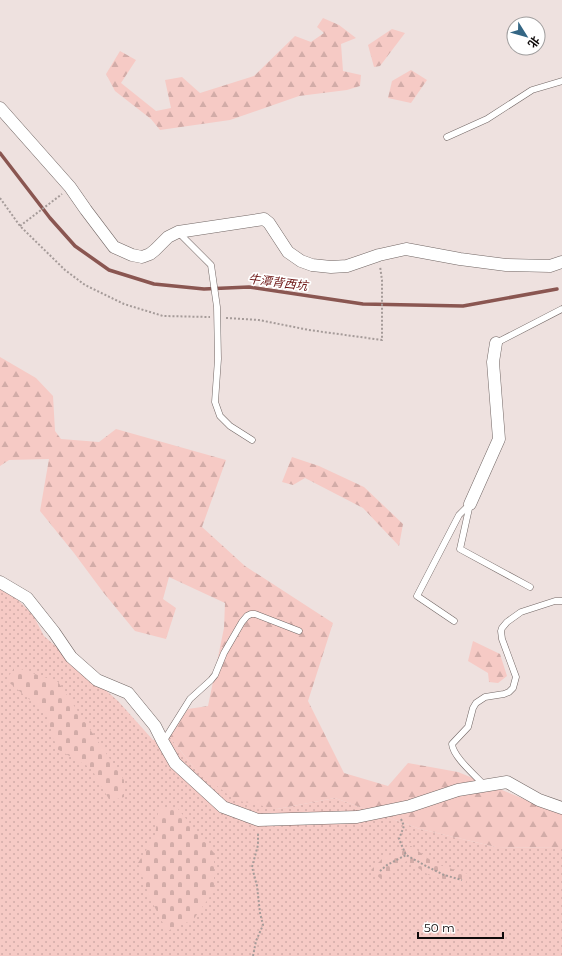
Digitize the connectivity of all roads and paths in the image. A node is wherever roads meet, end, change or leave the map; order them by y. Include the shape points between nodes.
1 (562, 81) edge
2 (0, 108) edge
3 (447, 137) dead end
4 (62, 193) dead end
5 (0, 198) edge
6 (20, 226) junction
7 (178, 232) junction
8 (562, 262) edge
9 (382, 280) dead end
10 (562, 309) edge
11 (217, 317) junction
12 (496, 343) joint
13 (252, 440) dead end
14 (470, 504) junction
15 (0, 582) edge
16 (530, 586) dead end
17 (562, 601) edge
18 (454, 621) dead end
19 (299, 631) dead end
20 (163, 742) junction
21 (485, 786) junction
22 (562, 808) edge
23 (396, 809) junction
24 (258, 820) junction
25 (406, 855) junction
26 (380, 871) dead end
27 (462, 880) dead end
28 (253, 956) edge

1 - 3 lane via 532,90 487,119
2 - 7 street via 70,187 114,247 142,257 150,254 168,237
4 - 6 path
5 - 6 path
6 - 11 path via 64,270 85,285 124,304 163,316
7 - 8 street via 264,219 288,252 301,261 331,268 406,250 506,265 550,266
7 - 11 lane via 210,265
9 - 11 path via 382,340 259,320
10 - 12 lane
11 - 13 lane via 215,402 220,416
12 - 14 street via 493,362 499,439
14 - 16 lane via 460,549
14 - 18 lane via 459,515 417,596
15 - 20 street via 27,598 71,657 97,680 128,693 155,726
17 - 21 lane via 521,612 502,628 502,639 516,677 513,688 509,692 485,697 476,703 468,727 452,744 457,756
19 - 20 lane via 255,614 247,616 224,653 216,675 190,699
20 - 24 street via 175,764 223,807
21 - 22 street via 507,782 539,800
21 - 23 street via 458,790
23 - 24 street via 357,817
23 - 25 path via 404,826 399,838
24 - 28 path via 258,845 252,867 263,925
25 - 26 path
25 - 27 path via 444,875

